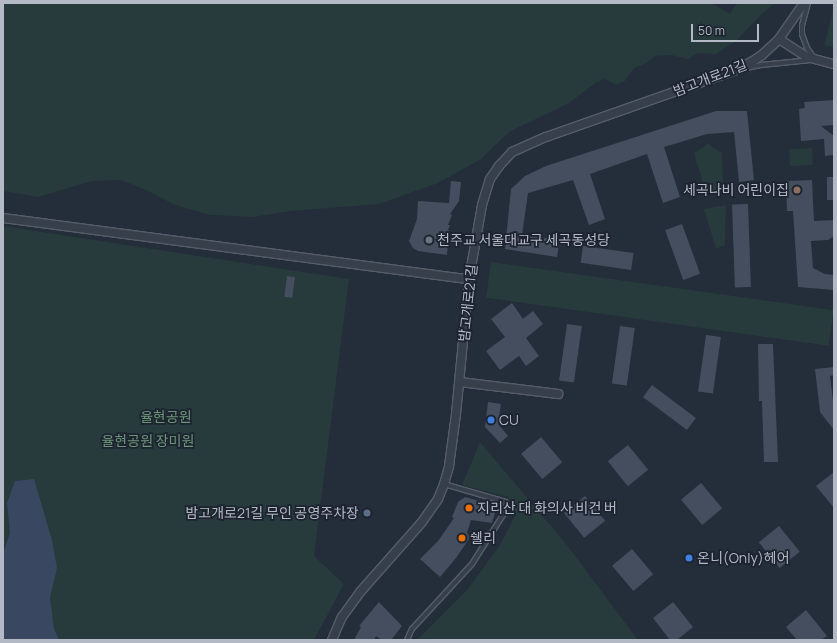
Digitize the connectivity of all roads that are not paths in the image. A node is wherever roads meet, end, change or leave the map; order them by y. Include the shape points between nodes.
1 (804, 3) edge
2 (808, 3) edge
3 (779, 39) junction
4 (816, 60) junction
5 (834, 64) edge
6 (736, 70) junction
7 (3, 218) edge
8 (469, 279) junction
9 (460, 382) junction
10 (558, 394) dead end
11 (444, 484) junction
12 (332, 640) edge
13 (407, 640) edge

1 - 3 street, 밤고개로21길
2 - 4 lane via 802,34 807,48
3 - 4 street via 797,52
3 - 6 street, 밤고개로21길 via 762,55
4 - 5 street
4 - 6 lane
6 - 8 street, 밤고개로21길 via 546,136 512,152 490,179 482,205
7 - 8 street
8 - 9 street, 밤고개로21길
9 - 10 street
9 - 11 street, 밤고개로21길 via 449,466
11 - 12 street, 밤고개로21길 via 438,499 422,522 360,591 346,611
11 - 13 lane via 506,502 503,514 472,564 412,629

